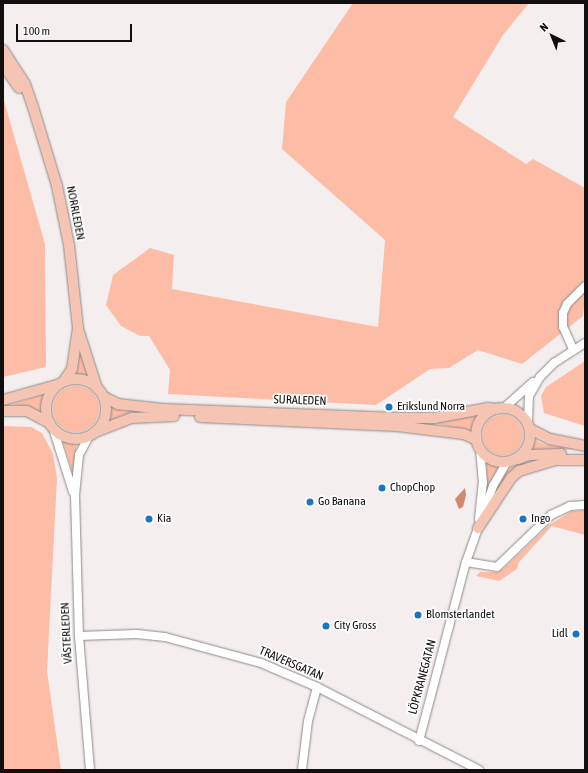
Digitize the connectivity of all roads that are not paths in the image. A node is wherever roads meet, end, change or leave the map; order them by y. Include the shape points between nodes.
1 (3, 50) edge
2 (3, 65) edge
3 (33, 107) junction
4 (585, 286) edge
5 (78, 328) junction
6 (585, 343) edge
7 (574, 349) junction
8 (540, 377) junction
9 (62, 383) junction
10 (97, 388) junction
11 (104, 397) junction
12 (3, 400) edge
13 (500, 409) junction
14 (3, 410) edge
15 (51, 425) junction
16 (529, 426) junction
17 (92, 434) junction
18 (478, 444) junction
19 (585, 446) edge
20 (585, 455) edge
21 (585, 460) edge
22 (511, 461) junction
23 (75, 495) junction
24 (585, 505) edge
25 (478, 528) junction
26 (466, 562) junction
27 (79, 636) junction
28 (317, 687) junction
29 (419, 741) junction
30 (90, 770) edge
31 (302, 770) edge
32 (479, 770) edge

1 - 3 main road, NORRLEDEN via 24,84
2 - 3 main road, NORRLEDEN
3 - 5 main road, NORRLEDEN via 61,208 73,274
4 - 7 street via 563,313 563,327
5 - 9 main road, NORRLEDEN via 72,368
5 - 10 main road, NORRLEDEN
6 - 7 street
7 - 8 street
8 - 13 street
8 - 16 street via 529,396
9 - 10 main road via 81,379
9 - 12 main road
9 - 15 main road via 47,402 46,412
10 - 11 main road
11 - 13 main road, SURALEDEN via 118,404 163,409 398,418 434,418 488,408
11 - 17 main road via 104,419
13 - 16 main road via 518,412
13 - 18 main road via 486,414 478,424
14 - 15 main road via 27,412
15 - 17 main road via 70,438
15 - 23 street, VÄSTERLEDEN
16 - 19 main road via 550,439
16 - 22 main road via 527,448
17 - 18 main road, SURALEDEN via 132,418 162,415 396,426 464,434
17 - 23 street, VÄSTERLEDEN via 79,455
18 - 22 main road via 489,458
18 - 25 street, LÖPKRANEGATAN via 483,483
20 - 22 main road via 547,454
21 - 25 main road via 556,460 519,471
22 - 25 street, LÖPKRANEGATAN via 494,486
23 - 27 street, VÄSTERLEDEN
24 - 26 street via 570,506 551,515 496,567
25 - 26 street, LÖPKRANEGATAN
26 - 29 street, LÖPKRANEGATAN
27 - 28 street, TRAVERSGATAN via 137,634 188,642 261,663
27 - 30 street, VÄSTERLEDEN
28 - 29 street, TRAVERSGATAN
28 - 31 street via 307,727
29 - 32 street, TRAVERSGATAN

